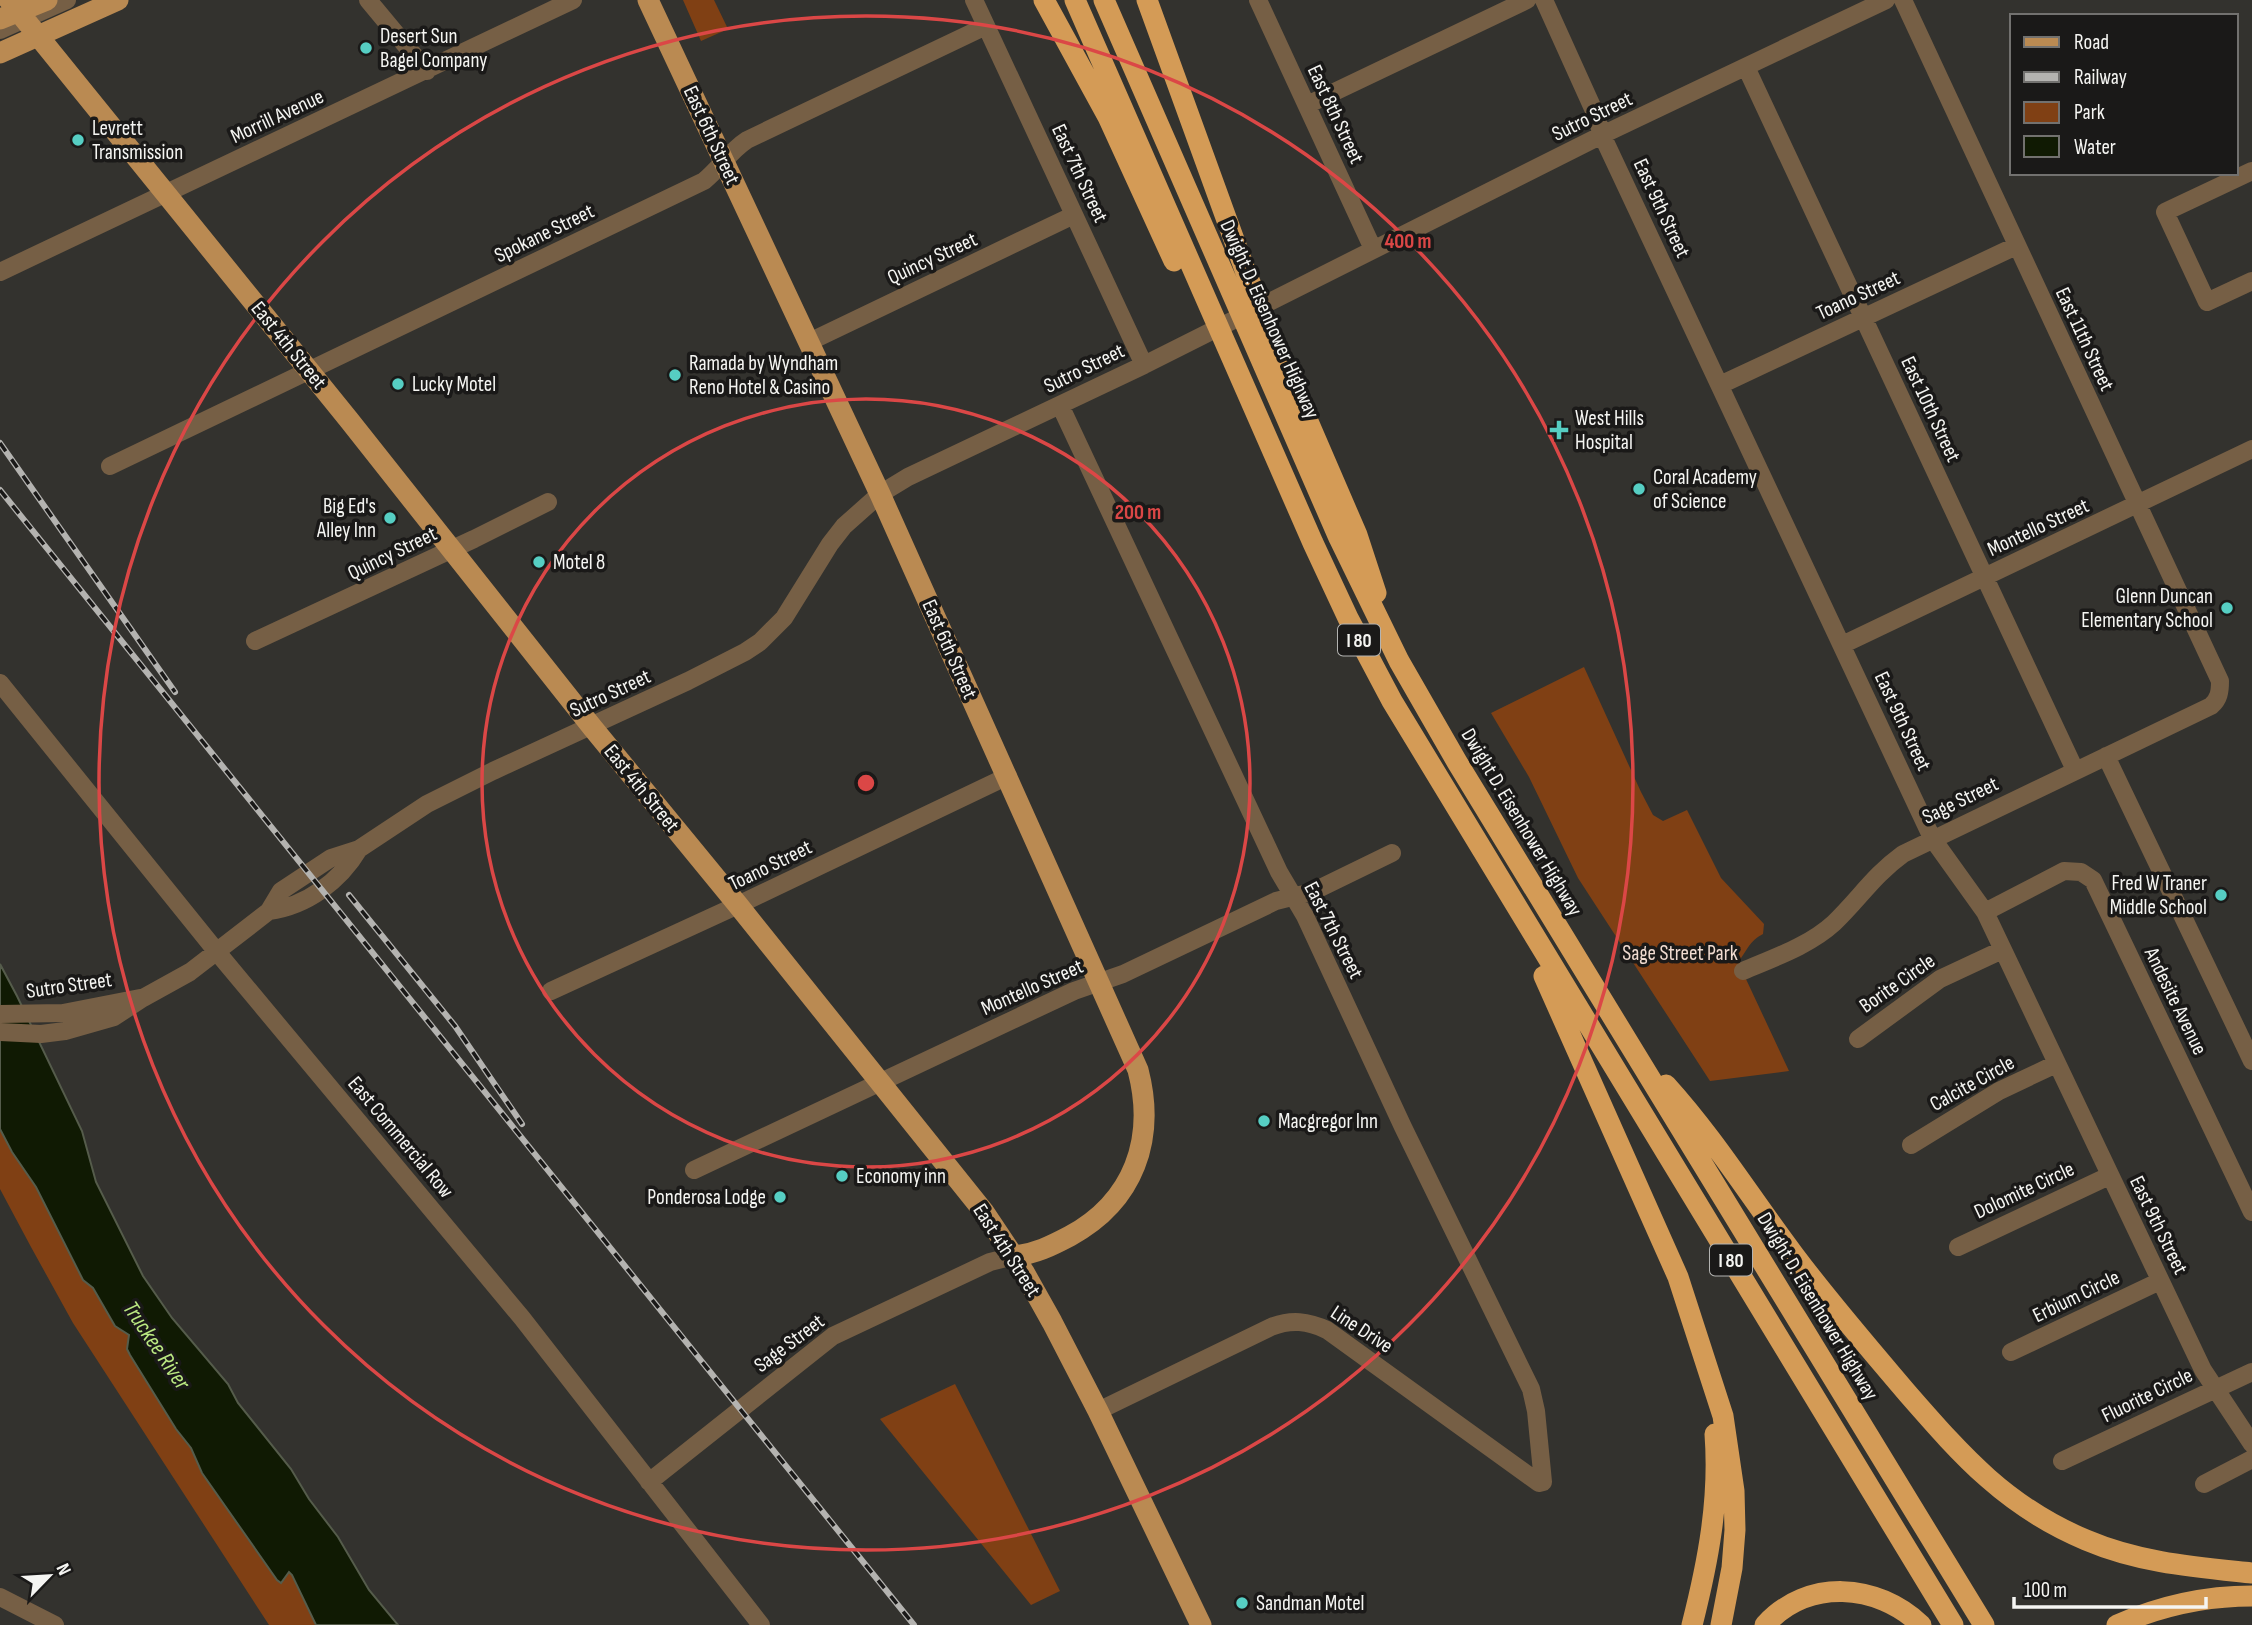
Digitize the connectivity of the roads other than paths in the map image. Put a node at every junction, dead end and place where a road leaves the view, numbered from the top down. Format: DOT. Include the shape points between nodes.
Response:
graph roads {
  1 [pos="9,0"];
  2 [pos="47,0"];
  3 [pos="67,0"];
  4 [pos="118,0"];
  5 [pos="368,0"];
  6 [pos="573,0"];
  7 [pos="648,0"];
  8 [pos="974,0"];
  9 [pos="1044,0"];
  10 [pos="1075,0"];
  11 [pos="1104,0"];
  12 [pos="1147,0"];
  13 [pos="1258,0"];
  14 [pos="1527,0"];
  15 [pos="1544,0"];
  16 [pos="1886,0"];
  17 [pos="1903,0"];
  18 [pos="24,18"];
  19 [pos="0,19"];
  20 [pos="986,26"];
  21 [pos="0,30"];
  22 [pos="0,53"];
  23 [pos="1746,67"];
  24 [pos="427,71"];
  25 [pos="1307,104"];
  26 [pos="1602,135"];
  27 [pos="724,162"];
  28 [pos="2252,172"];
  29 [pos="165,193"];
  30 [pos="1074,215"];
  31 [pos="2016,246"];
  32 [pos="1373,248"];
  33 [pos="0,272"];
  34 [pos="2252,281"];
  35 [pos="1193,283"];
  36 [pos="1863,318"];
  37 [pos="808,342"];
  38 [pos="1269,356"];
  39 [pos="1144,365"];
  40 [pos="309,371"];
  41 [pos="1720,385"];
  42 [pos="1060,405"];
  43 [pos="2252,449"];
  44 [pos="110,466"];
  45 [pos="880,494"];
  46 [pos="548,502"];
  47 [pos="2138,505"];
  48 [pos="453,549"];
  49 [pos="1985,577"];
  50 [pos="255,641"];
  51 [pos="1842,645"];
  52 [pos="0,683"];
  53 [pos="2218,698"];
  54 [pos="592,727"];
  55 [pos="2106,756"];
  56 [pos="2075,770"];
  57 [pos="1008,776"];
  58 [pos="1932,838"];
  59 [pos="1392,853"];
  60 [pos="1508,895"];
  61 [pos="1293,897"];
  62 [pos="738,905"];
  63 [pos="1984,912"];
  64 [pos="2002,950"];
  65 [pos="217,952"];
  66 [pos="1743,971"];
  67 [pos="1099,982"];
  68 [pos="551,991"];
  69 [pos="143,998"];
  70 [pos="0,1014"];
  71 [pos="0,1032"];
  72 [pos="1858,1039"];
  73 [pos="1633,1051"];
  74 [pos="2252,1061"];
  75 [pos="2056,1064"];
  76 [pos="880,1083"];
  77 [pos="1911,1145"];
  78 [pos="694,1170"];
  79 [pos="2109,1175"];
  80 [pos="2252,1212"];
  81 [pos="1958,1247"];
  82 [pos="1014,1256"];
  83 [pos="2160,1281"];
  84 [pos="2011,1352"];
  85 [pos="2252,1371"];
  86 [pos="1708,1373"];
  87 [pos="2214,1388"];
  88 [pos="1098,1411"];
  89 [pos="2252,1444"];
  90 [pos="2252,1459"];
  91 [pos="2062,1461"];
  92 [pos="649,1482"];
  93 [pos="1543,1482"];
  94 [pos="2204,1484"];
  95 [pos="2252,1573"];
  96 [pos="2252,1596"];
  97 [pos="0,1597"];
  98 [pos="55,1625"];
  99 [pos="761,1625"];
  100 [pos="1201,1625"];
  101 [pos="1692,1625"];
  102 [pos="1721,1625"];
  103 [pos="1765,1625"];
  104 [pos="1921,1625"];
  105 [pos="1954,1625"];
  106 [pos="1984,1625"];
  107 [pos="2117,1625"];
  1 -- 18 [label="main road, East 4th Street"];
  2 -- 19 [label="main road"];
  3 -- 18 [label="street"];
  4 -- 22 [label="main road"];
  5 -- 24 [label="street"];
  6 -- 24 [label="street, Morrill Avenue"];
  7 -- 27 [label="main road, East 6th Street"];
  8 -- 20 [label="street, East 7th Street"];
  9 -- 35 [label="highway"];
  10 -- 35 [label="highway, I 80"];
  11 -- 38 [label="highway, Dwight D. Eisenhower Highway / I 80" via="1222,271"];
  12 -- 38 [label="highway" via="1245,270"];
  13 -- 25 [label="street, East 8th Street"];
  14 -- 25 [label="street"];
  15 -- 26 [label="street, East 9th Street"];
  16 -- 23 [label="street, Sutro Street"];
  17 -- 31 [label="street, East 11th Street"];
  18 -- 21 [label="street"];
  18 -- 29 [label="main road, East 4th Street"];
  20 -- 27 [label="street, Spokane Street" via="747,139"];
  20 -- 30 [label="street, East 7th Street"];
  23 -- 26 [label="street, Sutro Street"];
  23 -- 36 [label="street, East 10th Street"];
  24 -- 29 [label="street, Morrill Avenue"];
  25 -- 32 [label="street, East 8th Street"];
  26 -- 32 [label="street, Sutro Street"];
  26 -- 41 [label="street, East 9th Street"];
  27 -- 37 [label="main road, East 6th Street"];
  27 -- 40 [label="street, Spokane Street" via="704,181"];
  28 -- 34 [label="street" via="2165,212 2207,302"];
  29 -- 33 [label="street, Morrill Avenue"];
  29 -- 40 [label="main road, East 4th Street"];
  30 -- 37 [label="street, Quincy Street"];
  30 -- 39 [label="street, East 7th Street"];
  31 -- 36 [label="street, Toano Street"];
  31 -- 47 [label="street, East 11th Street"];
  32 -- 39 [label="street, Sutro Street"];
  35 -- 60 [label="highway, I 80" via="1224,339 1369,660"];
  36 -- 41 [label="street, Toano Street"];
  36 -- 49 [label="street, East 10th Street"];
  37 -- 45 [label="main road, East 6th Street"];
  38 -- 73 [label="highway, Dwight D. Eisenhower Highway / I 80" via="1339,538 1386,636 1445,742"];
  39 -- 42 [label="street, Sutro Street"];
  40 -- 44 [label="street, Spokane Street"];
  40 -- 48 [label="main road, East 4th Street"];
  41 -- 51 [label="street, East 9th Street"];
  42 -- 45 [label="street, Sutro Street"];
  42 -- 61 [label="street, East 7th Street"];
  43 -- 47 [label="street, Montello Street"];
  45 -- 54 [label="street, Sutro Street" via="830,544 795,602 760,642 726,664"];
  45 -- 57 [label="main road, East 6th Street"];
  46 -- 48 [label="street, Quincy Street"];
  47 -- 49 [label="street, Montello Street"];
  47 -- 53 [label="street, East 11th Street" via="2220,681"];
  48 -- 50 [label="street, Quincy Street"];
  48 -- 54 [label="main road, East 4th Street"];
  49 -- 51 [label="street, Montello Street"];
  49 -- 56 [label="street, East 10th Street"];
  51 -- 58 [label="street, East 9th Street"];
  52 -- 65 [label="street, East Commercial Row"];
  53 -- 55 [label="street, Sage Street" via="2211,706"];
  54 -- 62 [label="main road, East 4th Street"];
  54 -- 65 [label="street, Sutro Street" via="427,804 359,849 344,872 303,902 269,911"];
  55 -- 56 [label="street, Sage Street"];
  55 -- 74 [label="street"];
  56 -- 58 [label="street, Sage Street"];
  57 -- 62 [label="street, Toano Street"];
  57 -- 67 [label="main road, East 6th Street"];
  58 -- 63 [label="street, East 9th Street"];
  58 -- 66 [label="street, Sage Street" via="1883,869 1834,923 1810,941"];
  59 -- 61 [label="street, Montello Street"];
  60 -- 86 [label="highway" via="1678,1277"];
  60 -- 105 [label="highway, I 80"];
  61 -- 67 [label="street, Montello Street"];
  61 -- 93 [label="street, East 7th Street" via="1531,1389"];
  62 -- 68 [label="street, Toano Street"];
  62 -- 76 [label="main road, East 4th Street"];
  63 -- 64 [label="street, East 9th Street"];
  63 -- 80 [label="street, Andesite Avenue" via="2064,871 2081,872 2093,880"];
  64 -- 72 [label="street, Borite Circle" via="1940,979"];
  64 -- 75 [label="street, East 9th Street"];
  65 -- 69 [label="street, Sutro Street"];
  65 -- 92 [label="street, East Commercial Row" via="514,1308"];
  67 -- 76 [label="street, Montello Street"];
  67 -- 82 [label="main road, East 6th Street" via="1138,1070 1144,1127 1141,1148 1124,1188 1098,1217 1039,1252"];
  69 -- 70 [label="street, Sutro Street" via="63,1013"];
  69 -- 71 [label="street, Sutro Street" via="91,1025 40,1034"];
  73 -- 95 [label="highway" via="1711,1140 1839,1315 1960,1454 1992,1484 2046,1521 2109,1549 2156,1563"];
  73 -- 106 [label="highway, Dwight D. Eisenhower Highway / I 80"];
  75 -- 77 [label="street, Calcite Circle" via="1999,1091"];
  75 -- 79 [label="street, East 9th Street"];
  76 -- 78 [label="street, Montello Street"];
  76 -- 82 [label="main road, East 4th Street" via="948,1165"];
  79 -- 81 [label="street, Dolomite Circle"];
  79 -- 83 [label="street, East 9th Street"];
  82 -- 88 [label="main road, East 4th Street"];
  82 -- 92 [label="street, Sage Street" via="990,1262 833,1336"];
  83 -- 84 [label="street, Erbium Circle"];
  83 -- 87 [label="street, East 9th Street"];
  85 -- 87 [label="street, Fluorite Circle"];
  86 -- 101 [label="highway" via="1716,1441 1715,1511"];
  86 -- 102 [label="highway" via="1723,1416 1734,1491 1732,1568"];
  87 -- 89 [label="street, East 9th Street"];
  87 -- 91 [label="street, Fluorite Circle"];
  88 -- 93 [label="street, Line Drive" via="1270,1326 1313,1323"];
  88 -- 100 [label="main road, East 4th Street"];
  90 -- 94 [label="street"];
  92 -- 99 [label="street, East Commercial Row"];
  96 -- 107 [label="highway" via="2181,1604"];
  97 -- 98 [label="street"];
  103 -- 104 [label="highway" via="1802,1600 1838,1591 1890,1602"];
}
